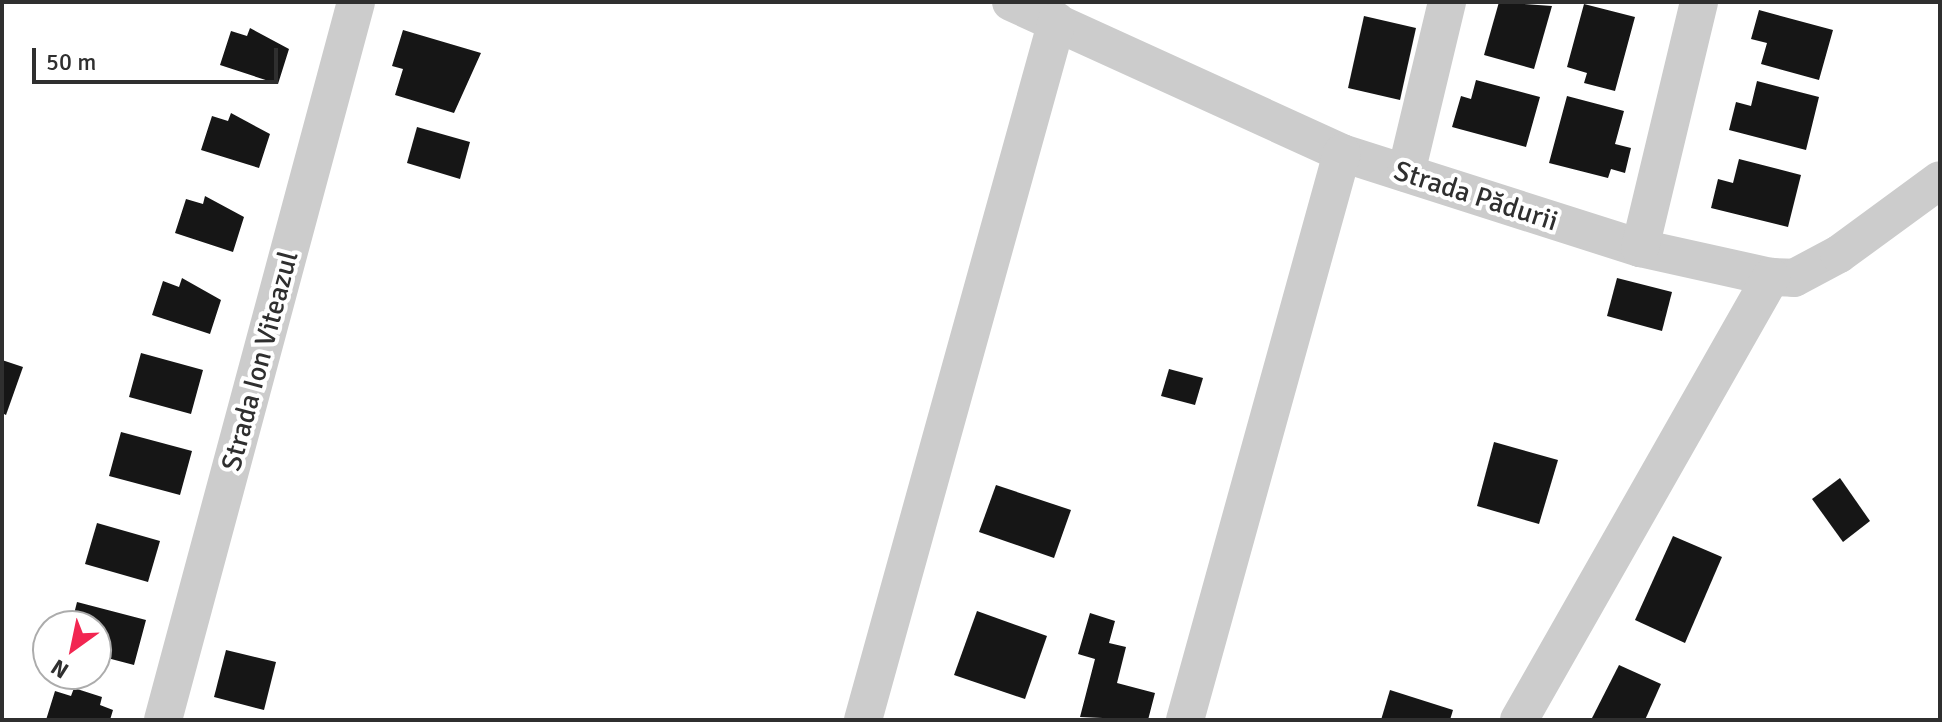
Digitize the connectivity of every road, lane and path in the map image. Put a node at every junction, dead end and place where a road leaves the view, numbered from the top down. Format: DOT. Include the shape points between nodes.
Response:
graph roads {
  1 [pos="356,2"];
  2 [pos="1011,2"];
  3 [pos="1447,2"];
  4 [pos="1699,2"];
  5 [pos="1057,21"];
  6 [pos="1342,153"];
  7 [pos="1406,173"];
  8 [pos="1940,180"];
  9 [pos="1640,248"];
  10 [pos="1771,277"];
  11 [pos="163,720"];
  12 [pos="863,720"];
  13 [pos="1185,720"];
  14 [pos="1519,720"];
  1 -- 11 [label="street, Strada Ion Viteazul"];
  2 -- 5 [label="street, Strada Pădurii"];
  3 -- 7 [label="street"];
  4 -- 9 [label="street"];
  5 -- 6 [label="street, Strada Pădurii"];
  5 -- 12 [label="street"];
  6 -- 7 [label="street, Strada Pădurii"];
  6 -- 13 [label="street"];
  7 -- 9 [label="street, Strada Pădurii"];
  8 -- 10 [label="street, Strada Pădurii" via="1839,254 1794,278"];
  9 -- 10 [label="street, Strada Pădurii"];
  10 -- 14 [label="street"];
}
